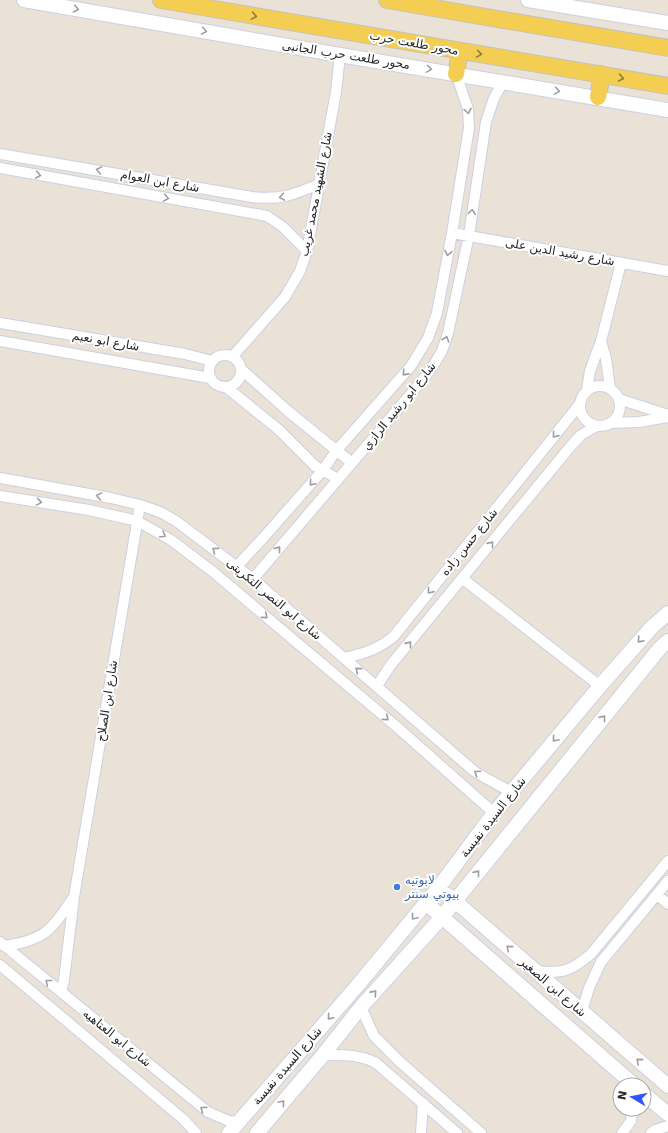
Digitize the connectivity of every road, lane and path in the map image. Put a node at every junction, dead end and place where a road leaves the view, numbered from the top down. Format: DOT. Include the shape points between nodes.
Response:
graph roads {
  1 [pos="24,0"];
  2 [pos="161,0"];
  3 [pos="388,0"];
  4 [pos="528,0"];
  5 [pos="668,23"];
  6 [pos="668,48"];
  7 [pos="460,51"];
  8 [pos="340,55"];
  9 [pos="456,74"];
  10 [pos="602,74"];
  11 [pos="503,82"];
  12 [pos="668,86"];
  13 [pos="598,97"];
  14 [pos="668,110"];
  15 [pos="0,154"];
  16 [pos="62,165"];
  17 [pos="0,168"];
  18 [pos="59,179"];
  19 [pos="319,184"];
  20 [pos="452,233"];
  21 [pos="469,236"];
  22 [pos="307,251"];
  23 [pos="621,263"];
  24 [pos="668,271"];
  25 [pos="0,323"];
  26 [pos="0,341"];
  27 [pos="601,341"];
  28 [pos="232,357"];
  29 [pos="212,361"];
  30 [pos="241,369"];
  31 [pos="210,378"];
  32 [pos="226,387"];
  33 [pos="587,390"];
  34 [pos="612,390"];
  35 [pos="619,399"];
  36 [pos="580,405"];
  37 [pos="668,416"];
  38 [pos="611,422"];
  39 [pos="598,426"];
  40 [pos="336,451"];
  41 [pos="352,463"];
  42 [pos="323,470"];
  43 [pos="0,478"];
  44 [pos="338,478"];
  45 [pos="0,496"];
  46 [pos="140,505"];
  47 [pos="137,521"];
  48 [pos="237,566"];
  49 [pos="463,578"];
  50 [pos="253,579"];
  51 [pos="668,614"];
  52 [pos="668,642"];
  53 [pos="344,658"];
  54 [pos="377,686"];
  55 [pos="600,686"];
  56 [pos="511,792"];
  57 [pos="494,813"];
  58 [pos="668,861"];
  59 [pos="668,881"];
  60 [pos="439,887"];
  61 [pos="657,895"];
  62 [pos="74,897"];
  63 [pos="454,900"];
  64 [pos="426,903"];
  65 [pos="668,904"];
  66 [pos="442,916"];
  67 [pos="2,944"];
  68 [pos="591,954"];
  69 [pos="601,962"];
  70 [pos="0,965"];
  71 [pos="535,971"];
  72 [pos="61,992"];
  73 [pos="361,1007"];
  74 [pos="582,1012"];
  75 [pos="323,1055"];
  76 [pos="399,1061"];
  77 [pos="388,1073"];
  78 [pos="624,1077"];
  79 [pos="668,1086"];
  80 [pos="652,1101"];
  81 [pos="423,1103"];
  82 [pos="668,1114"];
  83 [pos="631,1117"];
  84 [pos="239,1122"];
  85 [pos="668,1126"];
  86 [pos="196,1133"];
  87 [pos="229,1133"];
  88 [pos="257,1133"];
  89 [pos="421,1133"];
  90 [pos="457,1133"];
  91 [pos="481,1133"];
  92 [pos="622,1133"];
  93 [pos="651,1133"];
  1 -- 8 [label="street, محور طلعت حرب الجانبى, one-way"];
  2 -- 7 [label="main road, محور طلعت حرب, one-way"];
  3 -- 6 [label="main road"];
  4 -- 5 [label="street"];
  7 -- 9 [label="main road"];
  7 -- 10 [label="main road, محور طلعت حرب, one-way"];
  8 -- 9 [label="street, محور طلعت حرب الجانبى, one-way"];
  8 -- 19 [label="street, شارع الشهيد محمد غريب"];
  9 -- 11 [label="street, محور طلعت حرب الجانبى"];
  9 -- 20 [label="street, شارع ابو رشيد الرازي, one-way" via="468,109 469,128"];
  10 -- 12 [label="main road, محور طلعت حرب, one-way"];
  10 -- 13 [label="main road"];
  11 -- 13 [label="street, محور طلعت حرب الجانبى, one-way"];
  21 -- 11 [label="street, شارع ابو رشيد الرازي, one-way" via="486,122 494,98"];
  13 -- 14 [label="street, محور طلعت حرب الجانبى"];
  15 -- 16 [label="street, شارع ابن العوام"];
  16 -- 18 [label="street"];
  19 -- 16 [label="street, شارع ابن العوام, one-way" via="282,198 252,197"];
  17 -- 18 [label="street, شارع ابن العوام, one-way"];
  18 -- 22 [label="street, شارع ابن العوام, one-way" via="267,216 283,227"];
  19 -- 22 [label="street, شارع الشهيد محمد غريب"];
  20 -- 21 [label="street, شارع رشيد الدين على"];
  20 -- 40 [label="street, شارع ابو رشيد الرازي, one-way" via="436,313 428,338 411,366"];
  21 -- 23 [label="street, شارع رشيد الدين على"];
  41 -- 21 [label="street, شارع ابو رشيد الرازي, one-way" via="421,382 442,351"];
  22 -- 28 [label="street, شارع الشهيد محمد غريب" via="300,271 285,297"];
  23 -- 24 [label="street, شارع رشيد الدين على"];
  23 -- 27 [label="street"];
  25 -- 29 [label="street, شارع ابو نعيم" via="185,354"];
  26 -- 31 [label="street, شارع ابو نعيم"];
  27 -- 33 [label="street" via="590,371"];
  27 -- 34 [label="street"];
  28 -- 29 [label="street" via="222,355"];
  28 -- 30 [label="street"];
  29 -- 31 [label="street"];
  30 -- 32 [label="street" via="237,381"];
  30 -- 40 [label="street"];
  31 -- 32 [label="street" via="216,385"];
  32 -- 42 [label="street" via="278,429 315,466"];
  33 -- 34 [label="street" via="597,386"];
  33 -- 36 [label="street"];
  34 -- 35 [label="street"];
  35 -- 37 [label="street"];
  35 -- 38 [label="street" via="619,412"];
  36 -- 39 [label="street" via="584,419"];
  36 -- 53 [label="street, شارع حسن زاده, one-way" via="394,636 372,650"];
  37 -- 38 [label="street" via="639,422"];
  38 -- 39 [label="street"];
  49 -- 39 [label="street, شارع حسن زاده, one-way" via="570,447 581,435"];
  40 -- 41 [label="street"];
  40 -- 42 [label="street, شارع ابو رشيد الرازي"];
  41 -- 44 [label="street, شارع ابو رشيد الرازي"];
  42 -- 44 [label="street"];
  42 -- 48 [label="street, شارع ابو رشيد الرازي, one-way"];
  46 -- 43 [label="street, شارع ابو النصر التكريتى, one-way"];
  50 -- 44 [label="street, شارع ابو رشيد الرازي, one-way"];
  45 -- 47 [label="street, شارع ابو النصر التكريتى, one-way" via="88,510"];
  46 -- 47 [label="street, شارع ابن الصلاح"];
  48 -- 46 [label="street, شارع ابو النصر التكريتى, one-way" via="176,521"];
  47 -- 57 [label="street, شارع ابو النصر التكريتى, one-way" via="171,540 212,571 397,727"];
  47 -- 62 [label="street, شارع ابن الصلاح"];
  48 -- 50 [label="street, شارع ابو النصر التكريتى"];
  54 -- 49 [label="street, شارع حسن زاده, one-way" via="390,666"];
  49 -- 55 [label="street"];
  50 -- 53 [label="street, شارع ابو النصر التكريتى"];
  51 -- 55 [label="street, شارع السيدة نفيسة, one-way" via="652,627"];
  63 -- 52 [label="street, شارع السيدة نفيسة, one-way"];
  54 -- 53 [label="street, شارع ابو النصر التكريتى, one-way"];
  56 -- 54 [label="street, شارع ابو النصر التكريتى, one-way" via="475,772"];
  55 -- 56 [label="street, شارع السيدة نفيسة, one-way"];
  56 -- 57 [label="street, شارع السيدة نفيسة"];
  57 -- 60 [label="street, شارع السيدة نفيسة"];
  58 -- 68 [label="street"];
  59 -- 61 [label="street"];
  60 -- 63 [label="street, شارع ابن الصغير"];
  60 -- 64 [label="street, شارع السيدة نفيسة"];
  61 -- 65 [label="street"];
  61 -- 69 [label="street"];
  62 -- 67 [label="street, شارع ابن الصلاح" via="45,934 22,943"];
  62 -- 72 [label="street, شارع ابن الصلاح"];
  63 -- 66 [label="street, شارع السيدة نفيسة"];
  71 -- 63 [label="street, شارع ابن الصغير, one-way"];
  64 -- 66 [label="street, شارع ابن الصغير"];
  64 -- 84 [label="street, شارع السيدة نفيسة, one-way"];
  73 -- 66 [label="street, شارع السيدة نفيسة, one-way"];
  66 -- 78 [label="street, شارع ابن الصغير"];
  72 -- 67 [label="street, شارع ابو العتاهيه, one-way"];
  68 -- 69 [label="street"];
  68 -- 71 [label="street" via="563,972"];
  69 -- 74 [label="street"];
  70 -- 86 [label="street, شارع ابو العتاهيه" via="183,1119"];
  71 -- 74 [label="street, شارع ابن الصغير"];
  84 -- 72 [label="street, شارع ابو العتاهيه, one-way" via="229,1121 208,1112"];
  73 -- 75 [label="street, شارع السيدة نفيسة"];
  73 -- 76 [label="street" via="374,1036"];
  79 -- 74 [label="street, شارع ابن الصغير, one-way"];
  75 -- 77 [label="street" via="352,1055 368,1059"];
  88 -- 75 [label="street, شارع السيدة نفيسة, one-way"];
  76 -- 77 [label="street"];
  76 -- 91 [label="street"];
  77 -- 81 [label="street"];
  80 -- 82 [label="street"];
  81 -- 89 [label="street"];
  81 -- 90 [label="street"];
  83 -- 92 [label="street"];
  84 -- 87 [label="street, شارع السيدة نفيسة"];
  85 -- 93 [label="street"];
}
